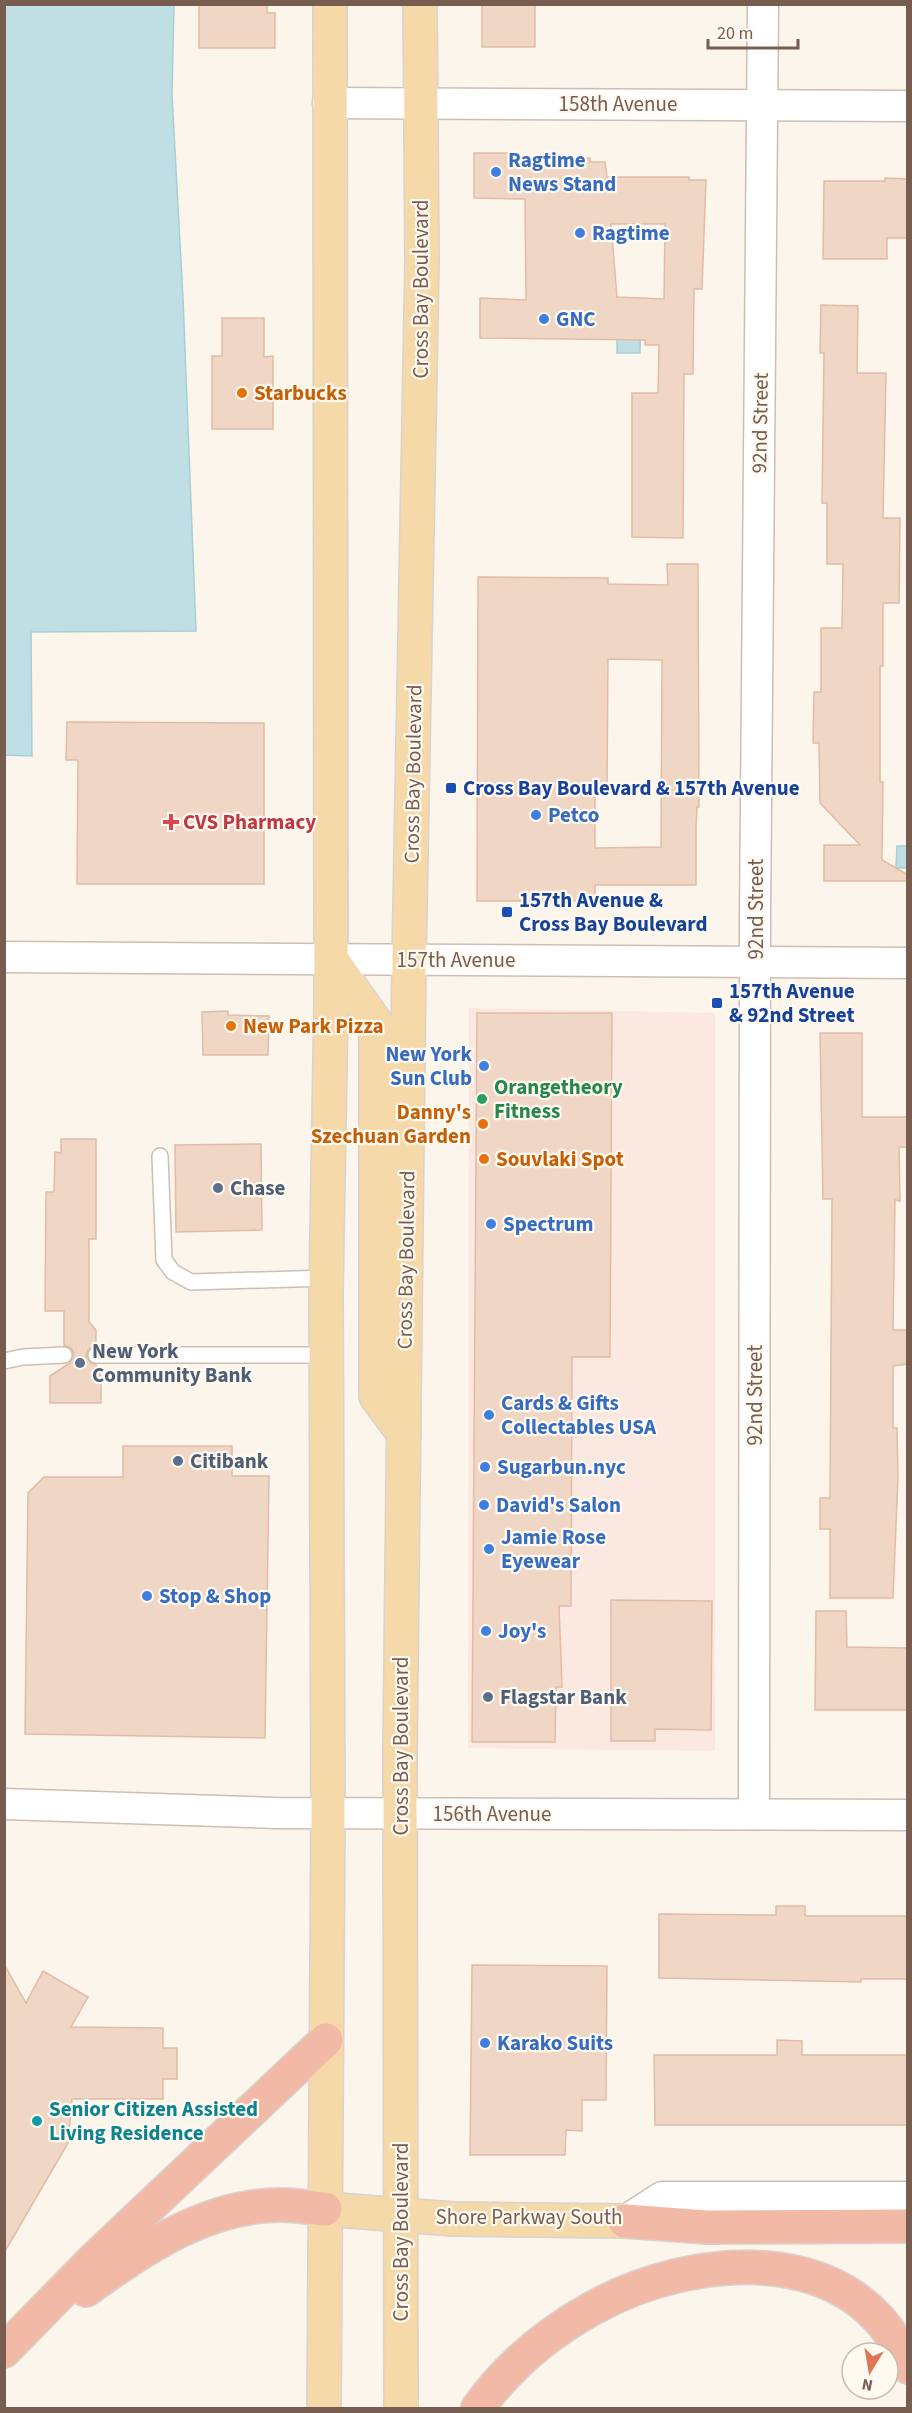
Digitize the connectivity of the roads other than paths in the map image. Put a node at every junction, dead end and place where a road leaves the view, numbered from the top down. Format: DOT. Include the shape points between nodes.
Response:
graph roads {
  1 [pos="330,4"];
  2 [pos="420,4"];
  3 [pos="763,4"];
  4 [pos="328,103"];
  5 [pos="763,104"];
  6 [pos="421,105"];
  7 [pos="908,106"];
  8 [pos="4,957"];
  9 [pos="331,959"];
  10 [pos="409,960"];
  11 [pos="756,963"];
  12 [pos="908,963"];
  13 [pos="160,1156"];
  14 [pos="327,1278"];
  15 [pos="64,1355"];
  16 [pos="326,1355"];
  17 [pos="96,1356"];
  18 [pos="4,1361"];
  19 [pos="404,1434"];
  20 [pos="4,1804"];
  21 [pos="328,1813"];
  22 [pos="401,1813"];
  23 [pos="754,1814"];
  24 [pos="908,1815"];
  25 [pos="326,2040"];
  26 [pos="908,2197"];
  27 [pos="325,2209"];
  28 [pos="400,2215"];
  29 [pos="626,2221"];
  30 [pos="908,2226"];
  31 [pos="8,2347"];
  32 [pos="908,2367"];
  33 [pos="324,2409"];
  34 [pos="401,2409"];
  35 [pos="478,2409"];
  1 -- 4 [label="main road"];
  2 -- 6 [label="main road, Cross Bay Boulevard"];
  3 -- 5 [label="street, 92nd Street"];
  4 -- 6 [label="street, 158th Avenue"];
  4 -- 9 [label="main road"];
  5 -- 6 [label="street, 158th Avenue"];
  5 -- 7 [label="street, 158th Avenue"];
  5 -- 11 [label="street, 92nd Street"];
  6 -- 10 [label="main road, Cross Bay Boulevard" via="422,295"];
  8 -- 9 [label="street, 157th Avenue"];
  9 -- 10 [label="street, 157th Avenue"];
  9 -- 14 [label="main road"];
  9 -- 19 [label="main road" via="376,1023 376,1396"];
  10 -- 11 [label="street, 157th Avenue"];
  10 -- 19 [label="main road, Cross Bay Boulevard"];
  11 -- 12 [label="street, 157th Avenue"];
  11 -- 23 [label="street, 92nd Street"];
  13 -- 14 [label="lane" via="164,1260 173,1272 191,1282"];
  14 -- 16 [label="main road"];
  15 -- 18 [label="lane"];
  16 -- 17 [label="lane"];
  16 -- 21 [label="main road"];
  19 -- 22 [label="main road, Cross Bay Boulevard"];
  20 -- 21 [label="street, 156th Avenue"];
  21 -- 22 [label="street, 156th Avenue"];
  21 -- 25 [label="main road"];
  22 -- 23 [label="street, 156th Avenue"];
  22 -- 28 [label="main road, Cross Bay Boulevard"];
  23 -- 24 [label="street, 156th Avenue"];
  25 -- 27 [label="main road"];
  25 -- 31 [label="highway" via="93,2260"];
  26 -- 29 [label="street, Shore Parkway South" via="662,2197"];
  27 -- 28 [label="main road, Shore Parkway South"];
  27 -- 31 [label="highway" via="282,2205 256,2208 180,2230 130,2258"];
  27 -- 33 [label="main road"];
  28 -- 29 [label="main road, Shore Parkway South"];
  28 -- 34 [label="main road, Cross Bay Boulevard"];
  29 -- 30 [label="highway" via="714,2228"];
  32 -- 35 [label="highway" via="891,2332 846,2291 827,2281 787,2270 733,2269 654,2283 595,2307 540,2342 497,2384"];
}
